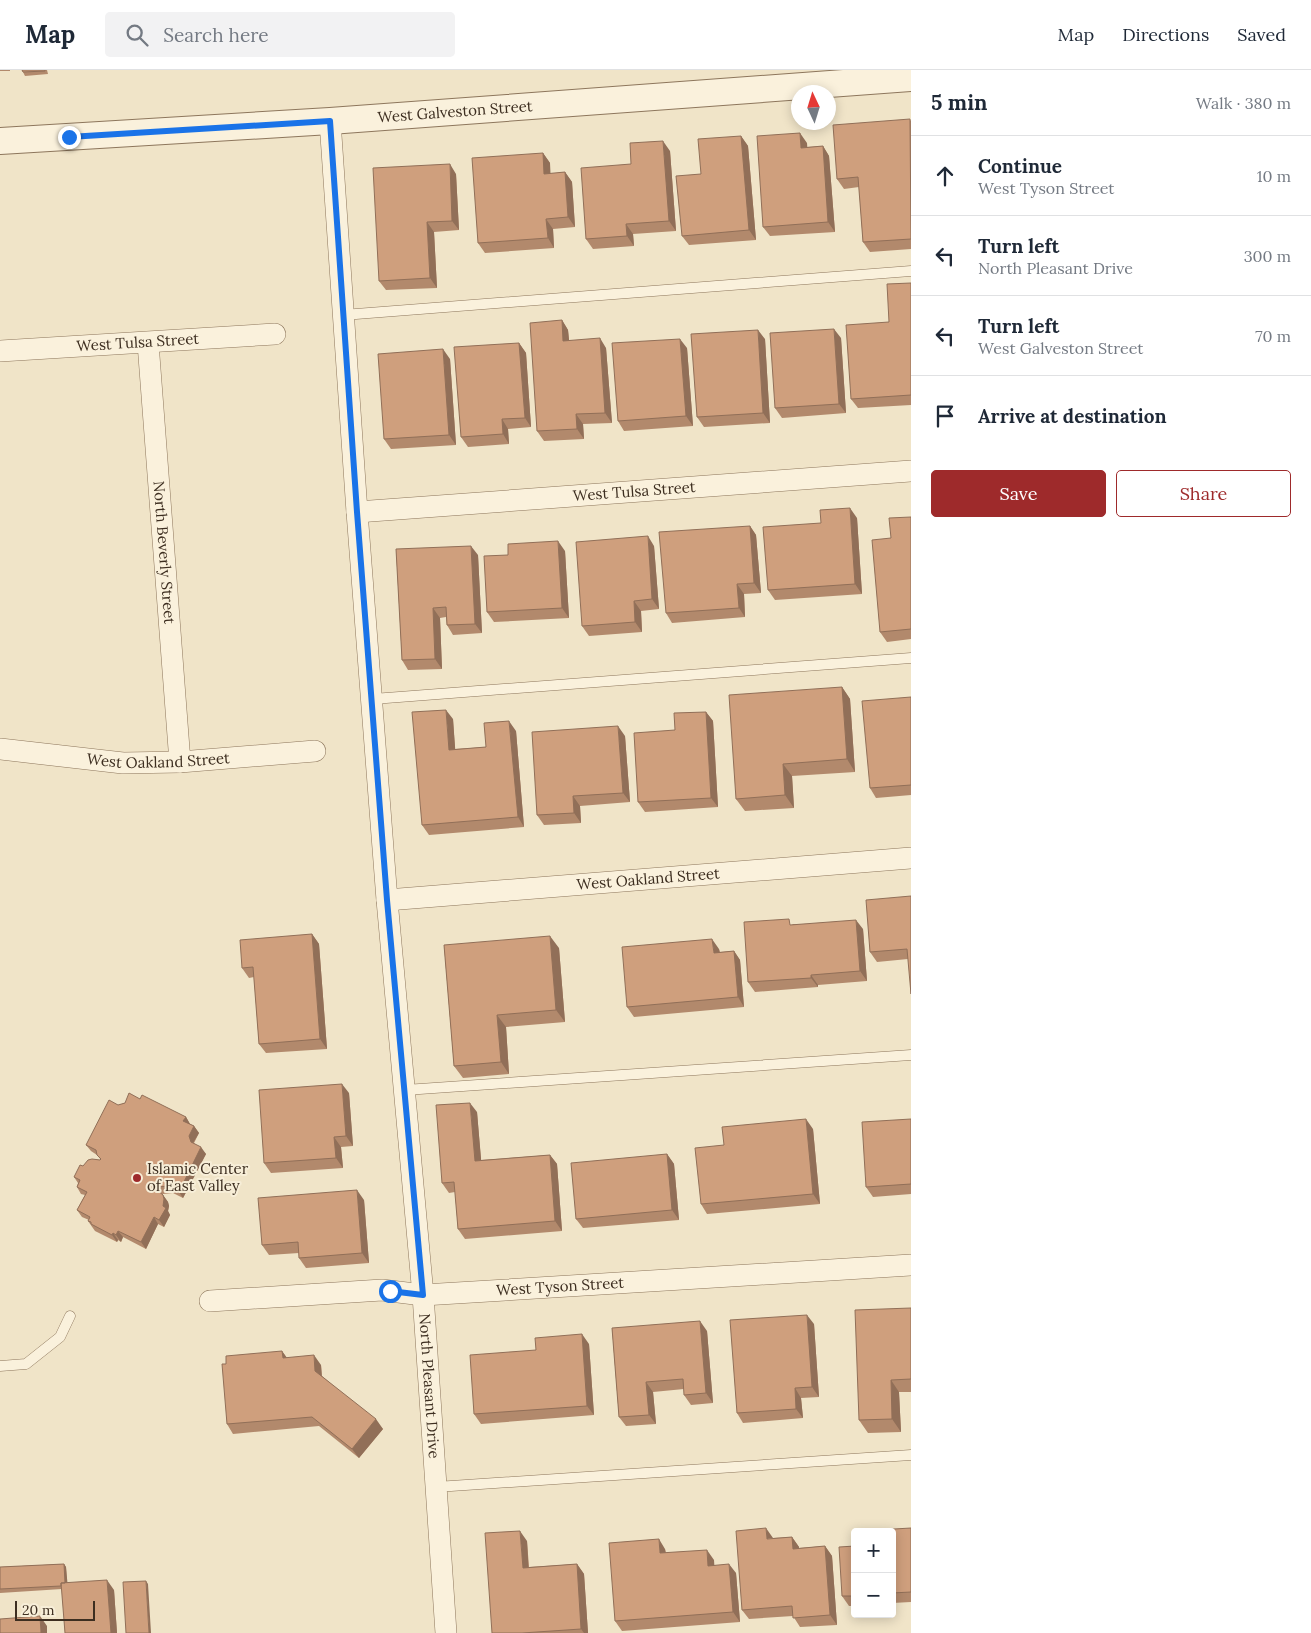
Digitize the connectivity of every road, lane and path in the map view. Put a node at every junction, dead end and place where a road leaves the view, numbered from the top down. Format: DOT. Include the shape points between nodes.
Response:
graph roads {
  1 [pos="911,78"];
  2 [pos="330,121"];
  3 [pos="0,141"];
  4 [pos="911,271"];
  5 [pos="344,315"];
  6 [pos="275,334"];
  7 [pos="148,343"];
  8 [pos="0,351"];
  9 [pos="911,470"];
  10 [pos="357,512"];
  11 [pos="911,658"];
  12 [pos="373,699"];
  13 [pos="0,749"];
  14 [pos="315,751"];
  15 [pos="180,762"];
  16 [pos="911,858"];
  17 [pos="387,900"];
  18 [pos="911,1055"];
  19 [pos="405,1090"];
  20 [pos="911,1265"];
  21 [pos="423,1295"];
  22 [pos="210,1301"];
  23 [pos="70,1316"];
  24 [pos="0,1366"];
  25 [pos="911,1455"];
  26 [pos="436,1488"];
  27 [pos="446,1633"];
  1 -- 2 [label="street, West Galveston Street"];
  2 -- 3 [label="street, West Galveston Street"];
  2 -- 5 [label="street, North Pleasant Drive"];
  4 -- 5 [label="lane"];
  5 -- 10 [label="street, North Pleasant Drive"];
  6 -- 7 [label="street, West Tulsa Street"];
  7 -- 8 [label="street, West Tulsa Street"];
  7 -- 15 [label="street, North Beverly Street"];
  9 -- 10 [label="street, West Tulsa Street"];
  10 -- 12 [label="street, North Pleasant Drive"];
  11 -- 12 [label="lane"];
  12 -- 17 [label="street, North Pleasant Drive"];
  13 -- 15 [label="street, West Oakland Street" via="123,763"];
  14 -- 15 [label="street, West Oakland Street"];
  16 -- 17 [label="street, West Oakland Street"];
  17 -- 19 [label="street, North Pleasant Drive"];
  18 -- 19 [label="lane"];
  19 -- 21 [label="street, North Pleasant Drive"];
  20 -- 21 [label="street, West Tyson Street"];
  21 -- 22 [label="street, West Tyson Street" via="382,1290"];
  21 -- 26 [label="street, North Pleasant Drive"];
  23 -- 24 [label="lane" via="60,1337 26,1364"];
  25 -- 26 [label="lane"];
  26 -- 27 [label="street, North Pleasant Drive"];
}
